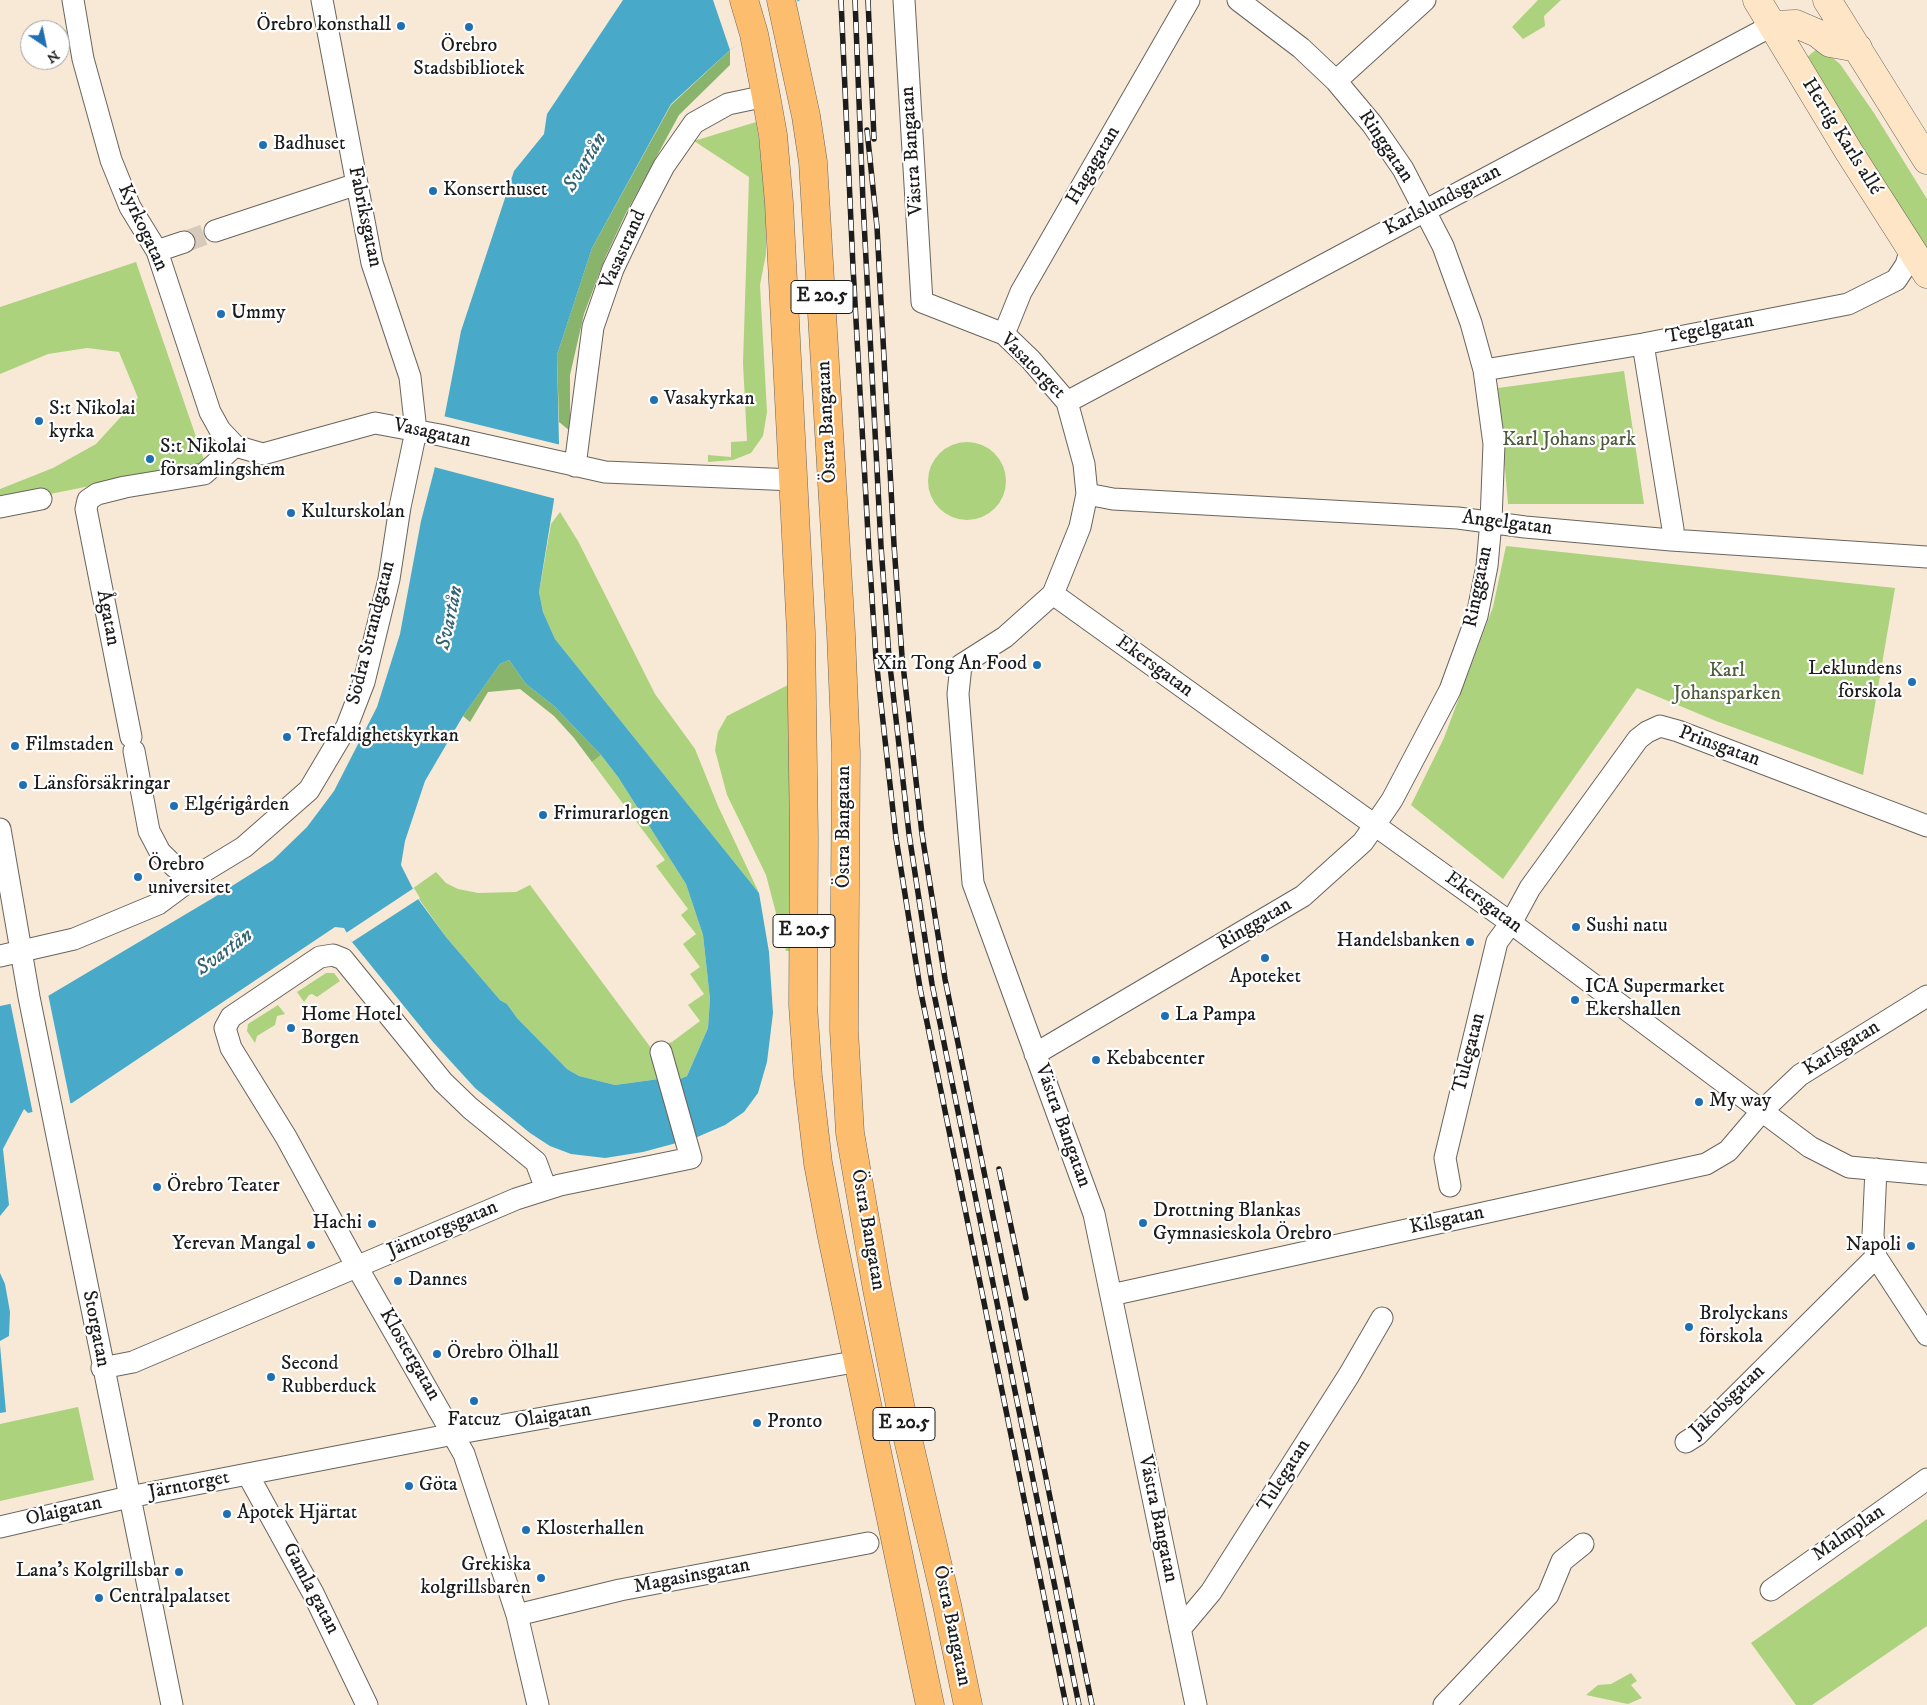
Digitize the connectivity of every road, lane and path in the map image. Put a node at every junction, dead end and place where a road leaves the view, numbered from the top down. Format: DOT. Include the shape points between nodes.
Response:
graph roads {
  1 [pos="73,0"];
  2 [pos="322,0"];
  3 [pos="744,0"];
  4 [pos="904,0"];
  5 [pos="1189,0"];
  6 [pos="1238,0"];
  7 [pos="1424,0"];
  8 [pos="1757,0"];
  9 [pos="1819,0"];
  10 [pos="1827,0"];
  11 [pos="783,6"];
  12 [pos="1772,25"];
  13 [pos="1858,48"];
  14 [pos="1336,81"];
  15 [pos="766,96"];
  16 [pos="1927,160"];
  17 [pos="357,184"];
  18 [pos="1425,212"];
  19 [pos="215,231"];
  20 [pos="184,242"];
  21 [pos="1911,248"];
  22 [pos="157,251"];
  23 [pos="1927,274"];
  24 [pos="922,302"];
  25 [pos="1004,334"];
  26 [pos="1643,344"];
  27 [pos="1484,370"];
  28 [pos="1067,402"];
  29 [pos="416,432"];
  30 [pos="235,446"];
  31 [pos="567,464"];
  32 [pos="831,479"];
  33 [pos="794,480"];
  34 [pos="1087,494"];
  35 [pos="41,499"];
  36 [pos="0,507"];
  37 [pos="1491,521"];
  38 [pos="1670,540"];
  39 [pos="1927,556"];
  40 [pos="1052,594"];
  41 [pos="1375,826"];
  42 [pos="1927,826"];
  43 [pos="0,829"];
  44 [pos="193,878"];
  45 [pos="1511,923"];
  46 [pos="22,951"];
  47 [pos="0,956"];
  48 [pos="1927,996"];
  49 [pos="661,1052"];
  50 [pos="1036,1054"];
  51 [pos="1762,1111"];
  52 [pos="1876,1169"];
  53 [pos="1927,1174"];
  54 [pos="1450,1186"];
  55 [pos="546,1189"];
  56 [pos="1876,1257"];
  57 [pos="357,1267"];
  58 [pos="1111,1295"];
  59 [pos="1382,1318"];
  60 [pos="1927,1335"];
  61 [pos="890,1355"];
  62 [pos="859,1362"];
  63 [pos="102,1368"];
  64 [pos="454,1434"];
  65 [pos="1686,1442"];
  66 [pos="248,1475"];
  67 [pos="1927,1479"];
  68 [pos="129,1497"];
  69 [pos="0,1527"];
  70 [pos="868,1543"];
  71 [pos="1583,1544"];
  72 [pos="1771,1590"];
  73 [pos="517,1615"];
  74 [pos="1180,1629"];
  75 [pos="172,1705"];
  76 [pos="367,1705"];
  77 [pos="538,1705"];
  78 [pos="930,1705"];
  79 [pos="968,1705"];
  80 [pos="1196,1705"];
  81 [pos="1444,1705"];
  1 -- 22 [label="street, Kyrkogatan" via="83,59 111,160 130,207"];
  2 -- 17 [label="street, Fabriksgatan"];
  3 -- 15 [label="main road, Östra Bangatan / E 20.5"];
  4 -- 24 [label="street, Västra Bangatan"];
  5 -- 25 [label="street, Hagagatan" via="1022,292"];
  6 -- 14 [label="street, Ringgatan" via="1301,48"];
  7 -- 14 [label="street"];
  8 -- 12 [label="main road, Hertig Karls allé"];
  9 -- 12 [label="main road, Karlslundsgatan"];
  10 -- 13 [label="main road"];
  11 -- 32 [label="main road, Östra Bangatan / E 20.5" via="814,162"];
  12 -- 13 [label="main road" via="1796,24 1830,43"];
  12 -- 18 [label="street, Karlslundsgatan"];
  12 -- 21 [label="main road, Hertig Karls allé"];
  13 -- 16 [label="main road"];
  14 -- 18 [label="street, Ringgatan" via="1386,142"];
  15 -- 31 [label="street, Vasastrand" via="728,104 694,123 664,166 613,269 593,327"];
  15 -- 33 [label="main road, Östra Bangatan / E 20.5" via="779,203"];
  17 -- 19 [label="street"];
  17 -- 29 [label="street, Fabriksgatan" via="372,263 410,377"];
  18 -- 27 [label="street, Ringgatan" via="1456,280"];
  18 -- 28 [label="street, Karlslundsgatan"];
  20 -- 22 [label="street"];
  21 -- 23 [label="main road, Hertig Karls allé"];
  21 -- 26 [label="street, Tegelgatan" via="1906,265 1896,280 1848,304"];
  22 -- 30 [label="street, Kyrkogatan" via="210,412 220,430"];
  24 -- 25 [label="street, Vasatorget"];
  25 -- 28 [label="street, Vasatorget"];
  26 -- 27 [label="street, Tegelgatan"];
  26 -- 38 [label="street" via="1672,529"];
  27 -- 37 [label="street, Ringgatan" via="1494,444"];
  28 -- 34 [label="street, Vasatorget" via="1078,433"];
  29 -- 30 [label="street, Vasagatan" via="374,423 263,454"];
  29 -- 31 [label="street, Vasagatan"];
  29 -- 44 [label="street, Södra Strandgatan" via="377,632 364,682 347,726 309,790 244,847"];
  30 -- 44 [label="street, Ågatan" via="204,474 97,494 88,500 86,510 149,831 160,852"];
  31 -- 33 [label="street, Vasagatan" via="606,472 662,476"];
  32 -- 33 [label="main road"];
  32 -- 61 [label="main road, Östra Bangatan / E 20.5" via="846,753 845,1075 850,1133"];
  33 -- 62 [label="main road, Östra Bangatan / E 20.5" via="801,633 803,1005 808,1077 818,1163"];
  34 -- 37 [label="street, Angelgatan" via="1113,499"];
  34 -- 40 [label="street, Vasatorget" via="1071,554"];
  35 -- 36 [label="street"];
  37 -- 38 [label="street, Angelgatan"];
  37 -- 41 [label="street, Ringgatan" via="1487,566 1477,616 1462,662 1392,800"];
  38 -- 39 [label="street, Angelgatan"];
  40 -- 41 [label="street, Ekersgatan"];
  40 -- 50 [label="street, Västra Bangatan" via="1005,637 961,665 958,676 973,883"];
  41 -- 45 [label="street, Ekersgatan"];
  41 -- 50 [label="street, Ringgatan" via="1357,848 1303,896"];
  42 -- 45 [label="street, Prinsgatan" via="1660,726 1638,739 1530,888"];
  43 -- 46 [label="street, Storgatan"];
  44 -- 46 [label="street, Södra Strandgatan" via="158,904 117,922 74,939"];
  45 -- 51 [label="street, Ekersgatan"];
  45 -- 54 [label="street, Tulegatan" via="1497,942 1445,1158"];
  46 -- 47 [label="street, Södra Strandgatan"];
  46 -- 63 [label="street, Storgatan"];
  48 -- 51 [label="street, Karlsgatan" via="1800,1075"];
  49 -- 55 [label="street, Järntorgsgatan" via="691,1158"];
  50 -- 58 [label="street, Västra Bangatan" via="1094,1214"];
  51 -- 52 [label="street, Ekersgatan" via="1810,1147 1849,1168"];
  51 -- 58 [label="street, Kilsgatan" via="1728,1151 1706,1164"];
  52 -- 53 [label="street, Ekersgatan"];
  52 -- 56 [label="street" via="1873,1235"];
  55 -- 57 [label="street, Järntorgsgatan"];
  55 -- 57 [label="street, Klostergatan" via="536,1162 443,1082 343,959 333,955 320,957 231,1017 225,1028 231,1048 286,1137"];
  56 -- 60 [label="street"];
  56 -- 65 [label="street, Jakobsgatan"];
  57 -- 63 [label="street, Järntorgsgatan" via="133,1362"];
  57 -- 64 [label="street, Klostergatan"];
  58 -- 74 [label="street, Västra Bangatan"];
  59 -- 74 [label="street, Tulegatan" via="1211,1592"];
  61 -- 62 [label="main road"];
  61 -- 79 [label="main road, Östra Bangatan / E 20.5"];
  62 -- 64 [label="street, Olaigatan"];
  62 -- 78 [label="main road, Östra Bangatan / E 20.5"];
  63 -- 68 [label="street, Storgatan"];
  64 -- 66 [label="street, Olaigatan"];
  64 -- 73 [label="street, Klostergatan" via="464,1454"];
  66 -- 68 [label="street, Järntorget"];
  66 -- 76 [label="street, Gamla gatan" via="313,1593"];
  67 -- 72 [label="street, Malmplan"];
  68 -- 69 [label="street, Olaigatan"];
  68 -- 75 [label="street, Storgatan"];
  70 -- 73 [label="street, Magasinsgatan" via="620,1590"];
  71 -- 81 [label="street" via="1562,1560 1548,1595"];
  73 -- 77 [label="street, Klostergatan"];
  74 -- 80 [label="street, Västra Bangatan"];
}
